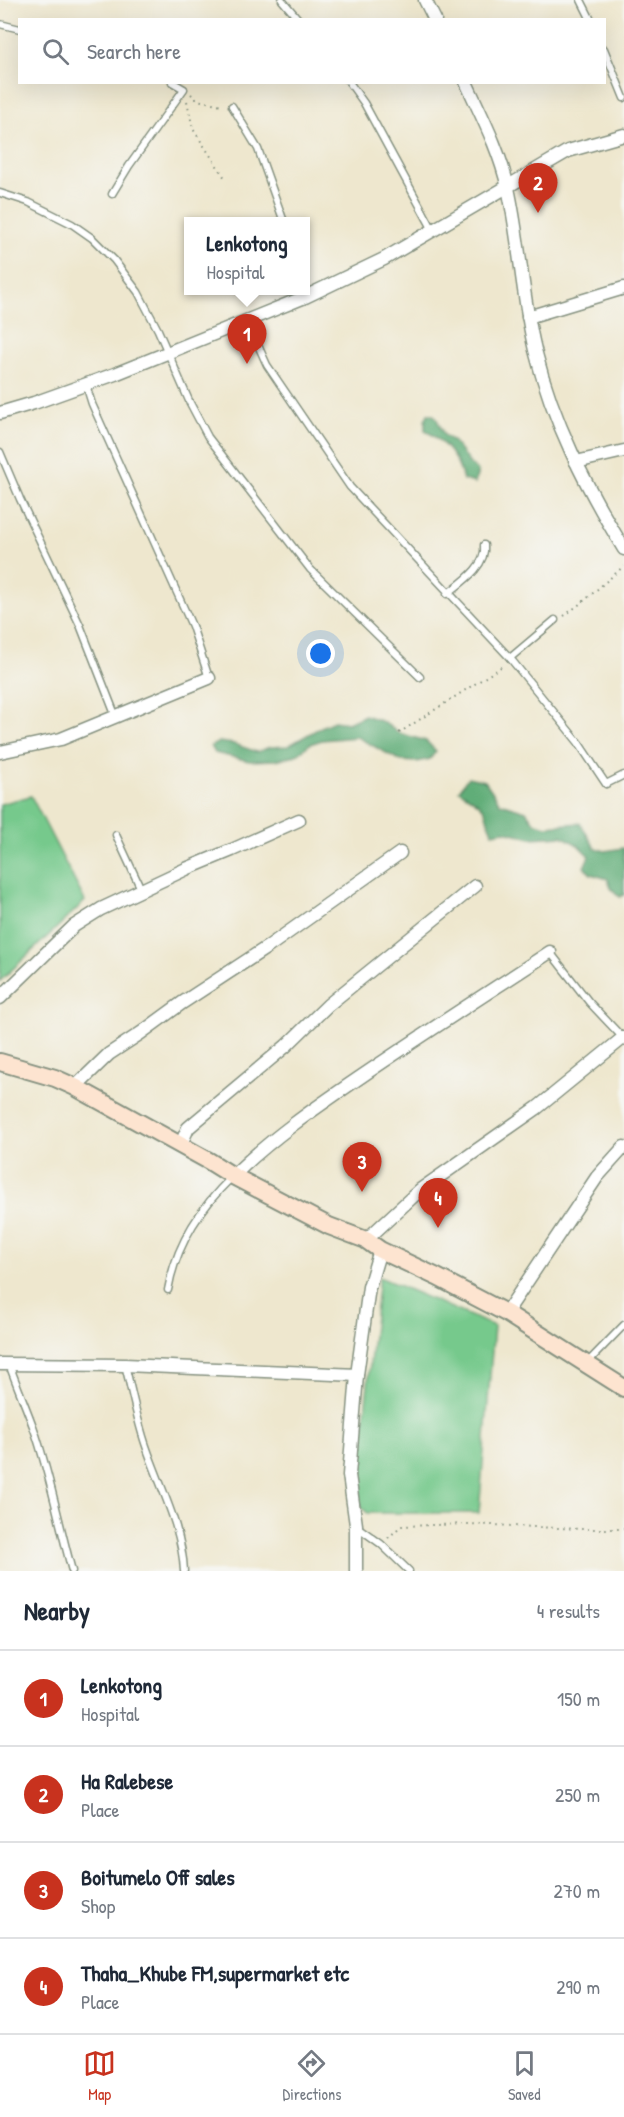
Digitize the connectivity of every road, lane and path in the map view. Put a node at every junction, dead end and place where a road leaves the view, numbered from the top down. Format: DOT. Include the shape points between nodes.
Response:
graph roads {
  1 [pos="282,0"];
  2 [pos="425,0"];
  3 [pos="581,0"];
  4 [pos="297,18"];
  5 [pos="434,18"];
  6 [pos="590,18"];
  7 [pos="0,24"];
  8 [pos="18,28"];
  9 [pos="606,54"];
  10 [pos="175,84"];
  11 [pos="350,84"];
  12 [pos="467,84"];
  13 [pos="184,89"];
  14 [pos="624,98"];
  15 [pos="232,106"];
  16 [pos="624,135"];
  17 [pos="225,178"];
  18 [pos="508,187"];
  19 [pos="0,193"];
  20 [pos="112,194"];
  21 [pos="282,217"];
  22 [pos="434,230"];
  23 [pos="624,288"];
  24 [pos="310,291"];
  25 [pos="302,295"];
  26 [pos="528,317"];
  27 [pos="247,321"];
  28 [pos="168,352"];
  29 [pos="86,385"];
  30 [pos="0,413"];
  31 [pos="624,451"];
  32 [pos="0,452"];
  33 [pos="576,462"];
  34 [pos="484,545"];
  35 [pos="624,549"];
  36 [pos="624,566"];
  37 [pos="447,594"];
  38 [pos="555,620"];
  39 [pos="510,658"];
  40 [pos="209,678"];
  41 [pos="420,678"];
  42 [pos="117,717"];
  43 [pos="399,733"];
  44 [pos="1,750"];
  45 [pos="624,775"];
  46 [pos="299,820"];
  47 [pos="116,836"];
  48 [pos="400,853"];
  49 [pos="475,886"];
  50 [pos="141,889"];
  51 [pos="550,952"];
  52 [pos="0,998"];
  53 [pos="623,1038"];
  54 [pos="0,1062"];
  55 [pos="75,1087"];
  56 [pos="180,1146"];
  57 [pos="624,1147"];
  58 [pos="233,1176"];
  59 [pos="373,1245"];
  60 [pos="168,1290"];
  61 [pos="506,1313"];
  62 [pos="624,1325"];
  63 [pos="586,1363"];
  64 [pos="4,1364"];
  65 [pos="125,1365"];
  66 [pos="357,1375"];
  67 [pos="624,1388"];
  68 [pos="356,1525"];
  69 [pos="624,1529"];
  70 [pos="381,1544"];
  71 [pos="72,1571"];
  72 [pos="184,1571"];
  73 [pos="356,1571"];
  74 [pos="409,1571"];
  1 -- 4 [label="lane"];
  2 -- 5 [label="street"];
  3 -- 6 [label="lane"];
  7 -- 8 [label="lane"];
  9 -- 14 [label="lane"];
  10 -- 13 [label="lane"];
  11 -- 22 [label="lane"];
  12 -- 18 [label="street" via="492,136"];
  13 -- 15 [label="path" via="197,100"];
  13 -- 17 [label="path" via="193,129"];
  13 -- 20 [label="lane"];
  15 -- 21 [label="lane" via="258,149"];
  16 -- 18 [label="street" via="568,150"];
  18 -- 22 [label="street"];
  18 -- 26 [label="street"];
  19 -- 28 [label="lane" via="46,210 92,238 138,292"];
  22 -- 24 [label="street" via="384,259"];
  23 -- 26 [label="street"];
  25 -- 27 [label="street"];
  26 -- 33 [label="street" via="545,385"];
  27 -- 28 [label="street"];
  27 -- 37 [label="lane" via="267,365 350,487"];
  28 -- 29 [label="street"];
  28 -- 41 [label="lane" via="199,420 227,462 310,568"];
  29 -- 30 [label="street"];
  29 -- 40 [label="lane" via="192,626"];
  31 -- 33 [label="street"];
  32 -- 42 [label="lane" via="83,632"];
  33 -- 35 [label="street"];
  34 -- 37 [label="lane" via="485,553 479,564"];
  36 -- 38 [label="path"];
  37 -- 39 [label="lane"];
  38 -- 39 [label="lane"];
  39 -- 43 [label="path"];
  39 -- 45 [label="lane" via="578,742 606,784"];
  40 -- 42 [label="street"];
  42 -- 44 [label="street" via="61,739"];
  46 -- 50 [label="street"];
  47 -- 50 [label="lane"];
  48 -- 55 [label="street" via="109,1054"];
  49 -- 56 [label="street" via="328,1005 286,1046 188,1128"];
  50 -- 52 [label="street" via="74,926"];
  51 -- 53 [label="lane"];
  51 -- 58 [label="street" via="333,1096"];
  53 -- 59 [label="street" via="537,1107 420,1190"];
  54 -- 55 [label="main road"];
  55 -- 56 [label="main road"];
  56 -- 58 [label="main road"];
  57 -- 61 [label="street" via="597,1176"];
  58 -- 59 [label="main road"];
  58 -- 60 [label="lane" via="212,1197 185,1238"];
  59 -- 61 [label="main road"];
  59 -- 66 [label="street"];
  61 -- 63 [label="main road"];
  62 -- 63 [label="lane"];
  63 -- 67 [label="main road"];
  64 -- 65 [label="street"];
  64 -- 71 [label="lane" via="33,1428"];
  65 -- 66 [label="street"];
  65 -- 72 [label="lane" via="145,1443 177,1533"];
  66 -- 68 [label="street" via="349,1475"];
  68 -- 70 [label="lane"];
  68 -- 73 [label="street"];
  69 -- 70 [label="path" via="401,1526"];
  70 -- 74 [label="lane"];
}
